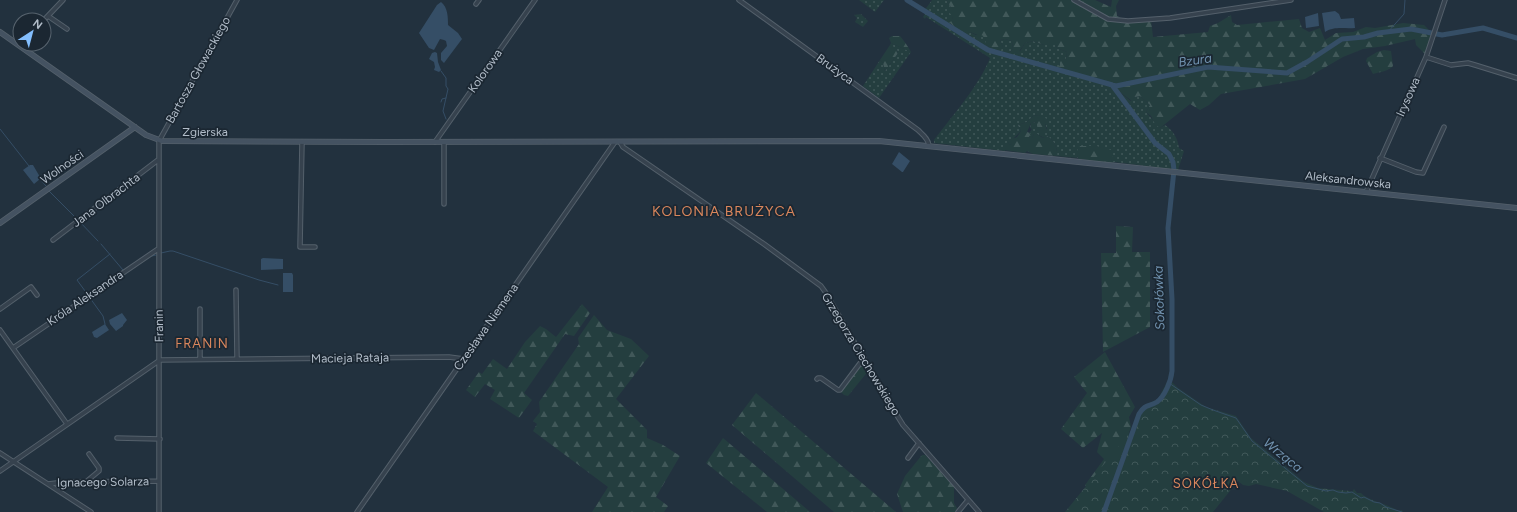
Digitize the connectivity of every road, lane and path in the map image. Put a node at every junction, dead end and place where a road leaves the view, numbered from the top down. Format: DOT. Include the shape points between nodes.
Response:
graph roads {
  1 [pos="63,0"];
  2 [pos="237,0"];
  3 [pos="479,0"];
  4 [pos="535,0"];
  5 [pos="739,0"];
  6 [pos="1074,0"];
  7 [pos="1290,0"];
  8 [pos="1445,0"];
  9 [pos="1277,1"];
  10 [pos="476,4"];
  11 [pos="52,12"];
  12 [pos="52,19"];
  13 [pos="67,29"];
  14 [pos="0,32"];
  15 [pos="12,40"];
  16 [pos="30,52"];
  17 [pos="1426,57"];
  18 [pos="1517,78"];
  19 [pos="1444,127"];
  20 [pos="136,128"];
  21 [pos="159,141"];
  22 [pos="302,142"];
  23 [pos="435,142"];
  24 [pos="444,142"];
  25 [pos="617,142"];
  26 [pos="929,144"];
  27 [pos="1380,158"];
  28 [pos="158,160"];
  29 [pos="1366,192"];
  30 [pos="444,204"];
  31 [pos="1517,208"];
  32 [pos="0,223"];
  33 [pos="53,240"];
  34 [pos="315,247"];
  35 [pos="158,249"];
  36 [pos="236,290"];
  37 [pos="37,295"];
  38 [pos="0,309"];
  39 [pos="200,309"];
  40 [pos="0,330"];
  41 [pos="4,335"];
  42 [pos="0,338"];
  43 [pos="13,348"];
  44 [pos="237,358"];
  45 [pos="464,358"];
  46 [pos="864,358"];
  47 [pos="200,359"];
  48 [pos="160,360"];
  49 [pos="817,379"];
  50 [pos="68,424"];
  51 [pos="117,438"];
  52 [pos="160,439"];
  53 [pos="919,443"];
  54 [pos="0,453"];
  55 [pos="89,454"];
  56 [pos="908,458"];
  57 [pos="14,462"];
  58 [pos="0,471"];
  59 [pos="160,481"];
  60 [pos="86,482"];
  61 [pos="48,484"];
  62 [pos="968,500"];
  63 [pos="91,512"];
  64 [pos="159,512"];
  65 [pos="357,512"];
  66 [pos="958,512"];
  67 [pos="979,512"];
  1 -- 11 [label="street"];
  2 -- 21 [label="street, Bartosza Głowackiego"];
  3 -- 10 [label="street"];
  4 -- 23 [label="street, Kolorowa"];
  5 -- 26 [label="street, Brużyca" via="918,130"];
  6 -- 9 [label="street" via="1108,19 1128,21 1170,18"];
  7 -- 9 [label="street"];
  8 -- 17 [label="street, Irysowa"];
  12 -- 13 [label="street"];
  14 -- 15 [label="main road, Zgierska"];
  16 -- 20 [label="main road, Zgierska"];
  17 -- 18 [label="street" via="1451,65 1475,64"];
  17 -- 27 [label="street, Irysowa"];
  19 -- 27 [label="street" via="1423,173"];
  20 -- 21 [label="main road, Zgierska"];
  20 -- 32 [label="main road, Wolności"];
  21 -- 22 [label="main road, Zgierska"];
  21 -- 28 [label="street, Franin"];
  22 -- 23 [label="main road, Zgierska"];
  22 -- 34 [label="street" via="300,247"];
  23 -- 24 [label="main road, Zgierska"];
  24 -- 25 [label="main road, Zgierska"];
  24 -- 30 [label="street"];
  25 -- 26 [label="main road, Zgierska" via="879,141"];
  25 -- 45 [label="street, Czesława Niemena"];
  25 -- 46 [label="street, Grzegorza Ciechowskiego" via="814,281 826,293"];
  26 -- 29 [label="main road, Aleksandrowska"];
  27 -- 29 [label="street, Irysowa"];
  28 -- 33 [label="street, Jana Olbrachta"];
  28 -- 35 [label="street, Franin"];
  29 -- 31 [label="main road, Aleksandrowska"];
  35 -- 43 [label="street, Króla Aleksandra"];
  35 -- 48 [label="street, Franin"];
  36 -- 44 [label="street"];
  37 -- 38 [label="street" via="31,287"];
  39 -- 47 [label="street"];
  40 -- 41 [label="street"];
  41 -- 42 [label="street"];
  41 -- 43 [label="street"];
  43 -- 50 [label="street"];
  44 -- 45 [label="street, Macieja Rataja"];
  44 -- 47 [label="street, Macieja Rataja"];
  45 -- 65 [label="street, Czesława Niemena"];
  46 -- 49 [label="street" via="840,390 821,378"];
  46 -- 53 [label="street, Grzegorza Ciechowskiego" via="899,419"];
  47 -- 48 [label="street, Macieja Rataja"];
  48 -- 50 [label="street"];
  48 -- 52 [label="street, Franin"];
  50 -- 57 [label="street"];
  51 -- 52 [label="street"];
  52 -- 59 [label="street, Franin"];
  53 -- 56 [label="street"];
  53 -- 62 [label="street, Grzegorza Ciechowskiego"];
  54 -- 57 [label="street"];
  55 -- 60 [label="street" via="100,471"];
  57 -- 58 [label="street"];
  57 -- 61 [label="street"];
  59 -- 60 [label="street, Ignacego Solarza"];
  59 -- 64 [label="street, Franin"];
  60 -- 61 [label="street, Ignacego Solarza"];
  61 -- 63 [label="street"];
  62 -- 66 [label="street"];
  62 -- 67 [label="street, Grzegorza Ciechowskiego"];
}
